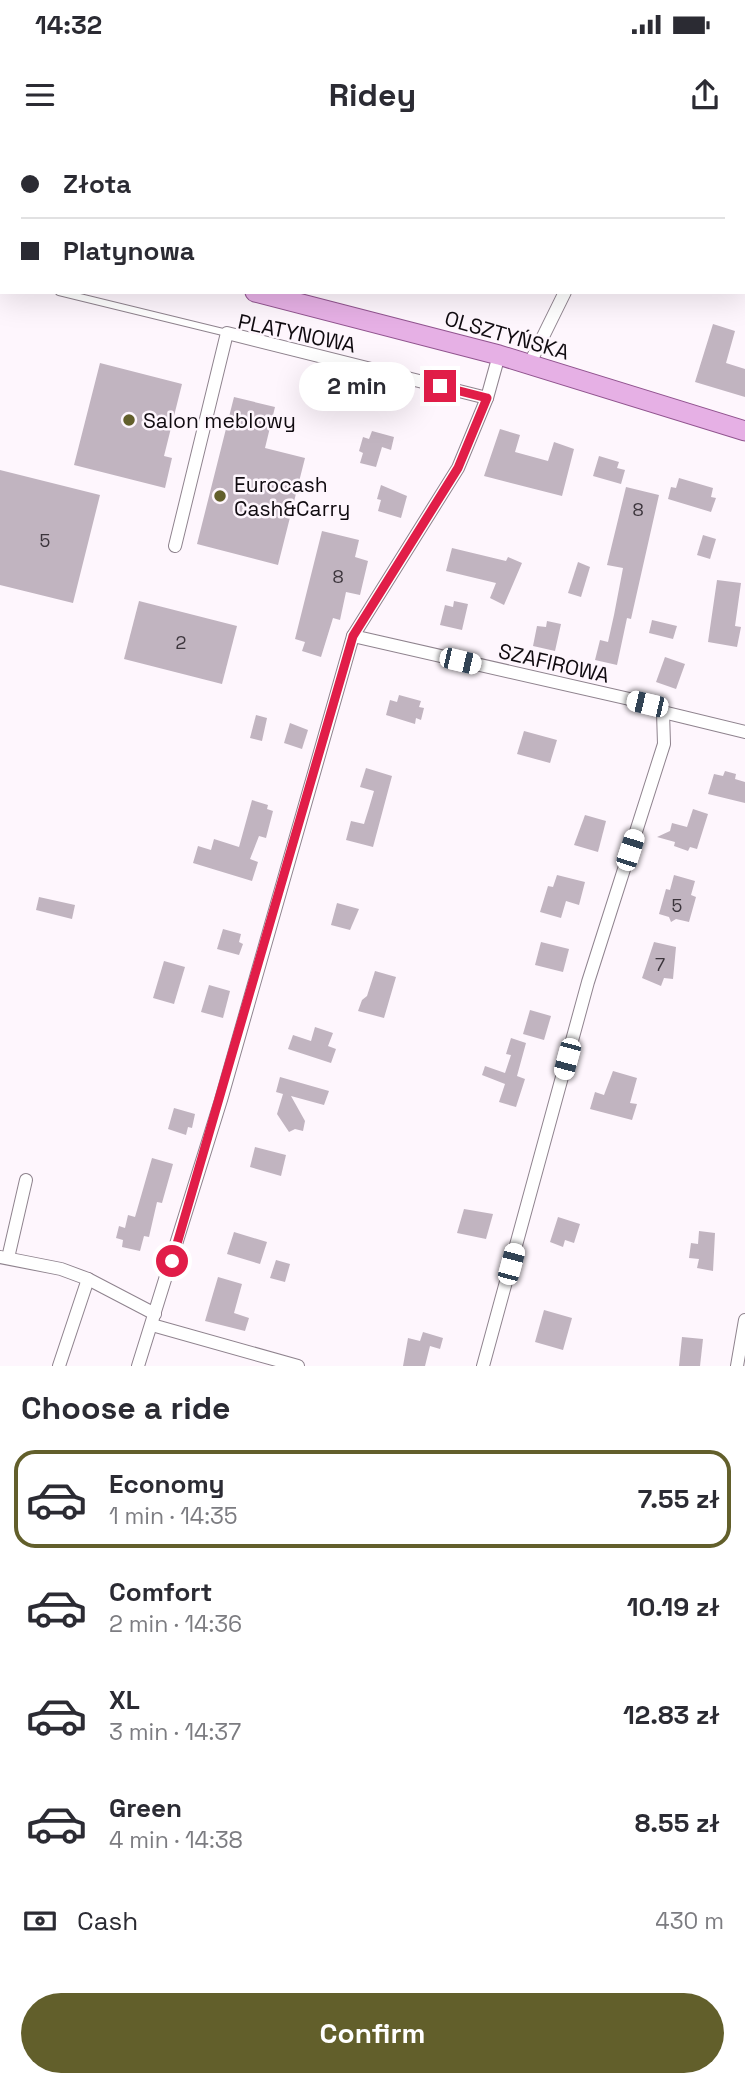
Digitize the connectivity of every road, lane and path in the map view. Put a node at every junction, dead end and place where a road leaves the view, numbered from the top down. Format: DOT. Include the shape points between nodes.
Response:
graph roads {
  1 [pos="67,294"];
  2 [pos="263,294"];
  3 [pos="564,294"];
  4 [pos="226,333"];
  5 [pos="499,355"];
  6 [pos="529,365"];
  7 [pos="487,398"];
  8 [pos="745,431"];
  9 [pos="175,547"];
  10 [pos="353,636"];
  11 [pos="663,712"];
  12 [pos="745,732"];
  13 [pos="26,1180"];
  14 [pos="4,1258"];
  15 [pos="88,1279"];
  16 [pos="154,1320"];
  17 [pos="745,1320"];
  18 [pos="59,1366"];
  19 [pos="138,1366"];
  20 [pos="298,1366"];
  21 [pos="483,1366"];
  22 [pos="737,1366"];
  1 -- 4 [label="lane"];
  2 -- 5 [label="main road, OLSZTYŃSKA"];
  3 -- 6 [label="street"];
  4 -- 7 [label="street, PLATYNOWA"];
  4 -- 9 [label="street, PLATYNOWA"];
  5 -- 6 [label="main road, OLSZTYŃSKA"];
  5 -- 7 [label="street"];
  6 -- 8 [label="main road, OLSZTYŃSKA"];
  7 -- 10 [label="street" via="458,468"];
  10 -- 11 [label="street, SZAFIROWA" via="647,704"];
  10 -- 16 [label="street"];
  11 -- 12 [label="street, SZAFIROWA"];
  11 -- 21 [label="street" via="664,744 588,982"];
  13 -- 14 [label="street"];
  14 -- 15 [label="street"];
  15 -- 16 [label="street"];
  15 -- 18 [label="street"];
  16 -- 19 [label="street"];
  16 -- 20 [label="street"];
  17 -- 22 [label="street"];
}
